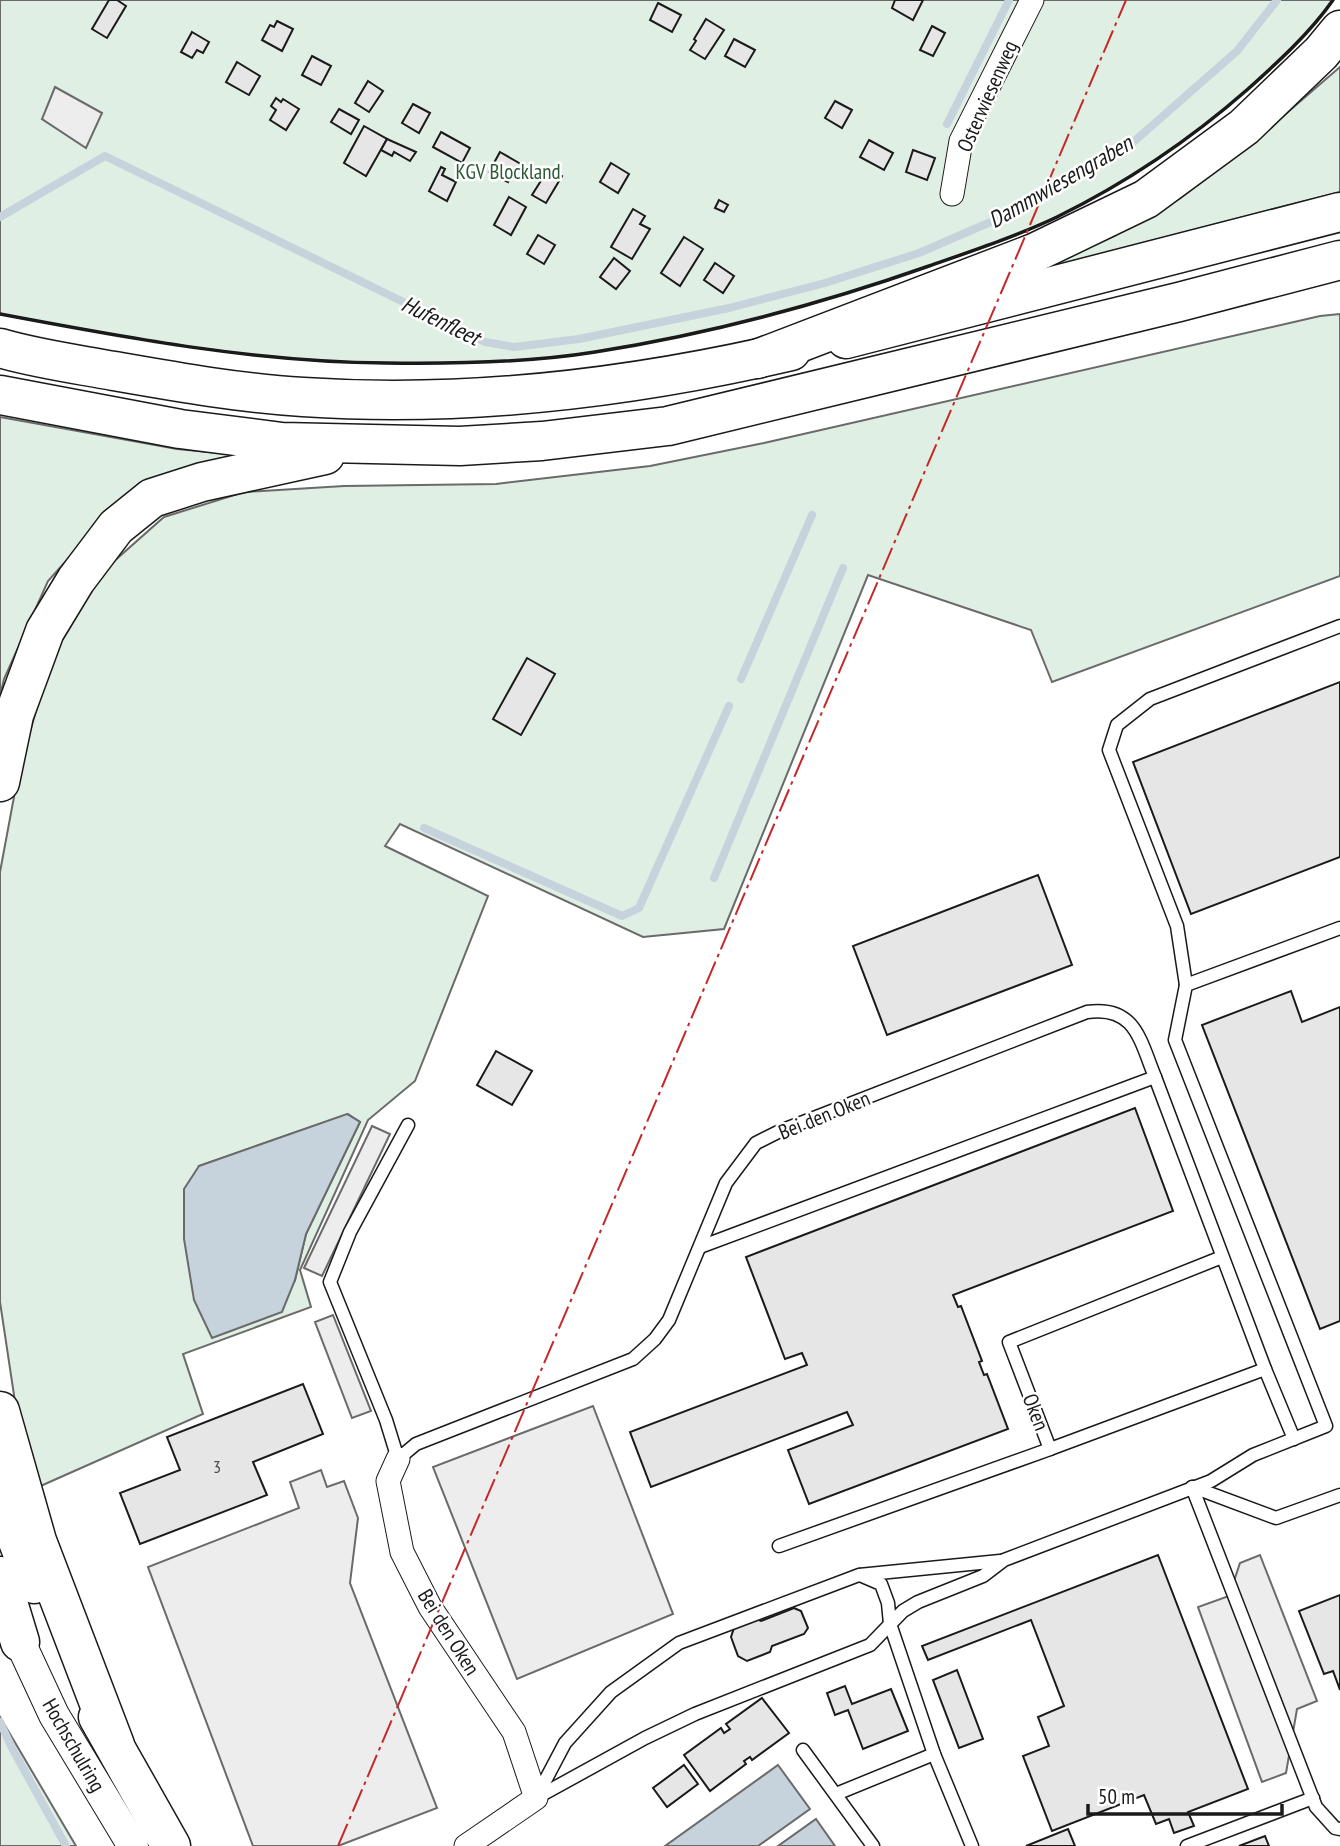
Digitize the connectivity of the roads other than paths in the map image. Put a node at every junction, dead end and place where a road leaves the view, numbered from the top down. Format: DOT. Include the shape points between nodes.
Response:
graph roads {
  1 [pos="1032,0"];
  2 [pos="1340,30"];
  3 [pos="952,194"];
  4 [pos="1340,212"];
  5 [pos="1340,260"];
  6 [pos="1255,282"];
  7 [pos="1340,282"];
  8 [pos="0,348"];
  9 [pos="757,359"];
  10 [pos="0,396"];
  11 [pos="368,445"];
  12 [pos="1340,626"];
  13 [pos="0,782"];
  14 [pos="1340,929"];
  15 [pos="1186,985"];
  16 [pos="1155,1077"];
  17 [pos="408,1125"];
  18 [pos="700,1247"];
  19 [pos="1222,1257"];
  20 [pos="1265,1370"];
  21 [pos="0,1411"];
  22 [pos="1294,1438"];
  23 [pos="1050,1449"];
  24 [pos="398,1459"];
  25 [pos="1192,1487"];
  26 [pos="0,1494"];
  27 [pos="1340,1495"];
  28 [pos="779,1546"];
  29 [pos="1004,1560"];
  30 [pos="859,1575"];
  31 [pos="0,1576"];
  32 [pos="0,1593"];
  33 [pos="890,1625"];
  34 [pos="20,1642"];
  35 [pos="115,1745"];
  36 [pos="803,1750"];
  37 [pos="934,1754"];
  38 [pos="836,1794"];
  39 [pos="536,1798"];
  40 [pos="1313,1798"];
  41 [pos="1340,1829"];
  42 [pos="133,1846"];
  43 [pos="171,1846"];
  44 [pos="466,1846"];
  45 [pos="873,1846"];
  46 [pos="972,1846"];
  47 [pos="1187,1846"];
  1 -- 3 [label="street, Osterwiesenweg" via="961,141"];
  2 -- 9 [label="highway" via="1244,127 1146,199 1034,253"];
  4 -- 9 [label="highway"];
  5 -- 6 [label="highway"];
  6 -- 7 [label="highway"];
  6 -- 11 [label="highway" via="668,426 542,441"];
  8 -- 9 [label="highway" via="197,386 303,397 422,399 541,394"];
  10 -- 11 [label="highway" via="180,429 282,442"];
  11 -- 13 [label="highway" via="202,482 152,498 116,527 45,631 15,715"];
  12 -- 15 [label="lane" via="1150,699 1117,725 1109,750 1177,926"];
  14 -- 15 [label="lane"];
  15 -- 22 [label="lane" via="1175,1040 1326,1426"];
  16 -- 18 [label="lane"];
  16 -- 18 [label="lane, Bei den Oken" via="1136,1031 1123,1016 1105,1009 1087,1012 756,1143 726,1183"];
  16 -- 19 [label="lane, Bei den Oken"];
  17 -- 24 [label="lane" via="350,1232 330,1282"];
  18 -- 24 [label="lane, Bei den Oken" via="669,1320 633,1359 416,1444"];
  19 -- 20 [label="lane"];
  19 -- 23 [label="lane, Oken" via="1009,1342"];
  20 -- 22 [label="lane"];
  20 -- 23 [label="lane, Oken"];
  21 -- 35 [label="highway" via="37,1541"];
  22 -- 25 [label="lane"];
  23 -- 28 [label="lane"];
  24 -- 39 [label="street, Bei den Oken" via="388,1481 402,1552 430,1607 514,1732"];
  25 -- 27 [label="lane" via="1276,1518"];
  25 -- 29 [label="lane"];
  25 -- 40 [label="lane"];
  26 -- 35 [label="highway" via="49,1626"];
  29 -- 30 [label="lane"];
  29 -- 33 [label="lane" via="983,1576 918,1602"];
  30 -- 33 [label="lane" via="881,1584"];
  30 -- 39 [label="lane" via="679,1643 611,1692 565,1743"];
  31 -- 34 [label="highway"];
  32 -- 34 [label="highway"];
  33 -- 37 [label="lane"];
  33 -- 39 [label="lane" via="870,1645 695,1714"];
  34 -- 42 [label="street, Hochschulring" via="54,1715"];
  35 -- 43 [label="highway"];
  36 -- 38 [label="lane"];
  37 -- 38 [label="lane"];
  37 -- 46 [label="lane"];
  38 -- 45 [label="lane"];
  39 -- 44 [label="street"];
  40 -- 41 [label="lane" via="1316,1807"];
  40 -- 47 [label="lane"];
}
